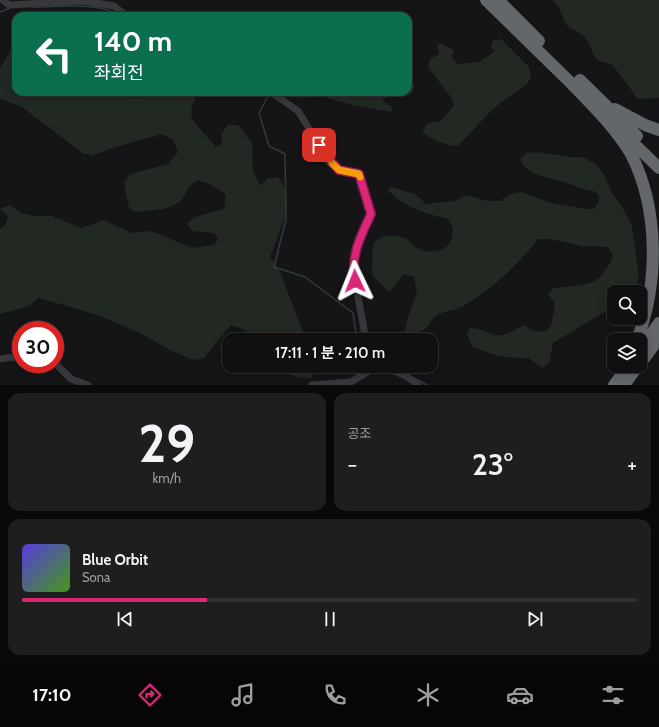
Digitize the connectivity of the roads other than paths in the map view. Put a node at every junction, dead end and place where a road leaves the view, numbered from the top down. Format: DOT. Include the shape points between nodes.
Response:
graph roads {
  1 [pos="3,0"];
  2 [pos="486,0"];
  3 [pos="498,0"];
  4 [pos="122,12"];
  5 [pos="573,80"];
  6 [pos="277,96"];
  7 [pos="659,130"];
  8 [pos="659,158"];
  9 [pos="659,168"];
  10 [pos="659,323"];
  11 [pos="365,333"];
  12 [pos="639,333"];
  13 [pos="659,338"];
  14 [pos="647,339"];
  15 [pos="647,354"];
  16 [pos="12,357"];
  17 [pos="0,359"];
  18 [pos="64,372"];
  19 [pos="365,373"];
  20 [pos="398,373"];
  21 [pos="618,373"];
  22 [pos="623,373"];
  23 [pos="633,373"];
  24 [pos="88,385"];
  25 [pos="312,385"];
  26 [pos="418,385"];
  27 [pos="610,385"];
  28 [pos="614,385"];
  29 [pos="624,385"];
  1 -- 4 [label="street" via="9,5 82,1 114,6"];
  2 -- 5 [label="highway"];
  3 -- 5 [label="highway"];
  5 -- 7 [label="highway" via="619,112"];
  5 -- 8 [label="highway"];
  5 -- 9 [label="highway"];
  5 -- 12 [label="highway" via="631,154 647,189 654,218 655,267 650,302"];
  6 -- 11 [label="street" via="298,111 326,156 339,170 359,174 371,214 357,244 353,270"];
  10 -- 14 [label="highway"];
  13 -- 15 [label="highway"];
  16 -- 17 [label="street"];
  18 -- 24 [label="street" via="71,379"];
  19 -- 25 [label="street" via="351,382"];
  20 -- 26 [label="street"];
  21 -- 27 [label="highway"];
  22 -- 28 [label="highway"];
  23 -- 29 [label="highway"];
}
